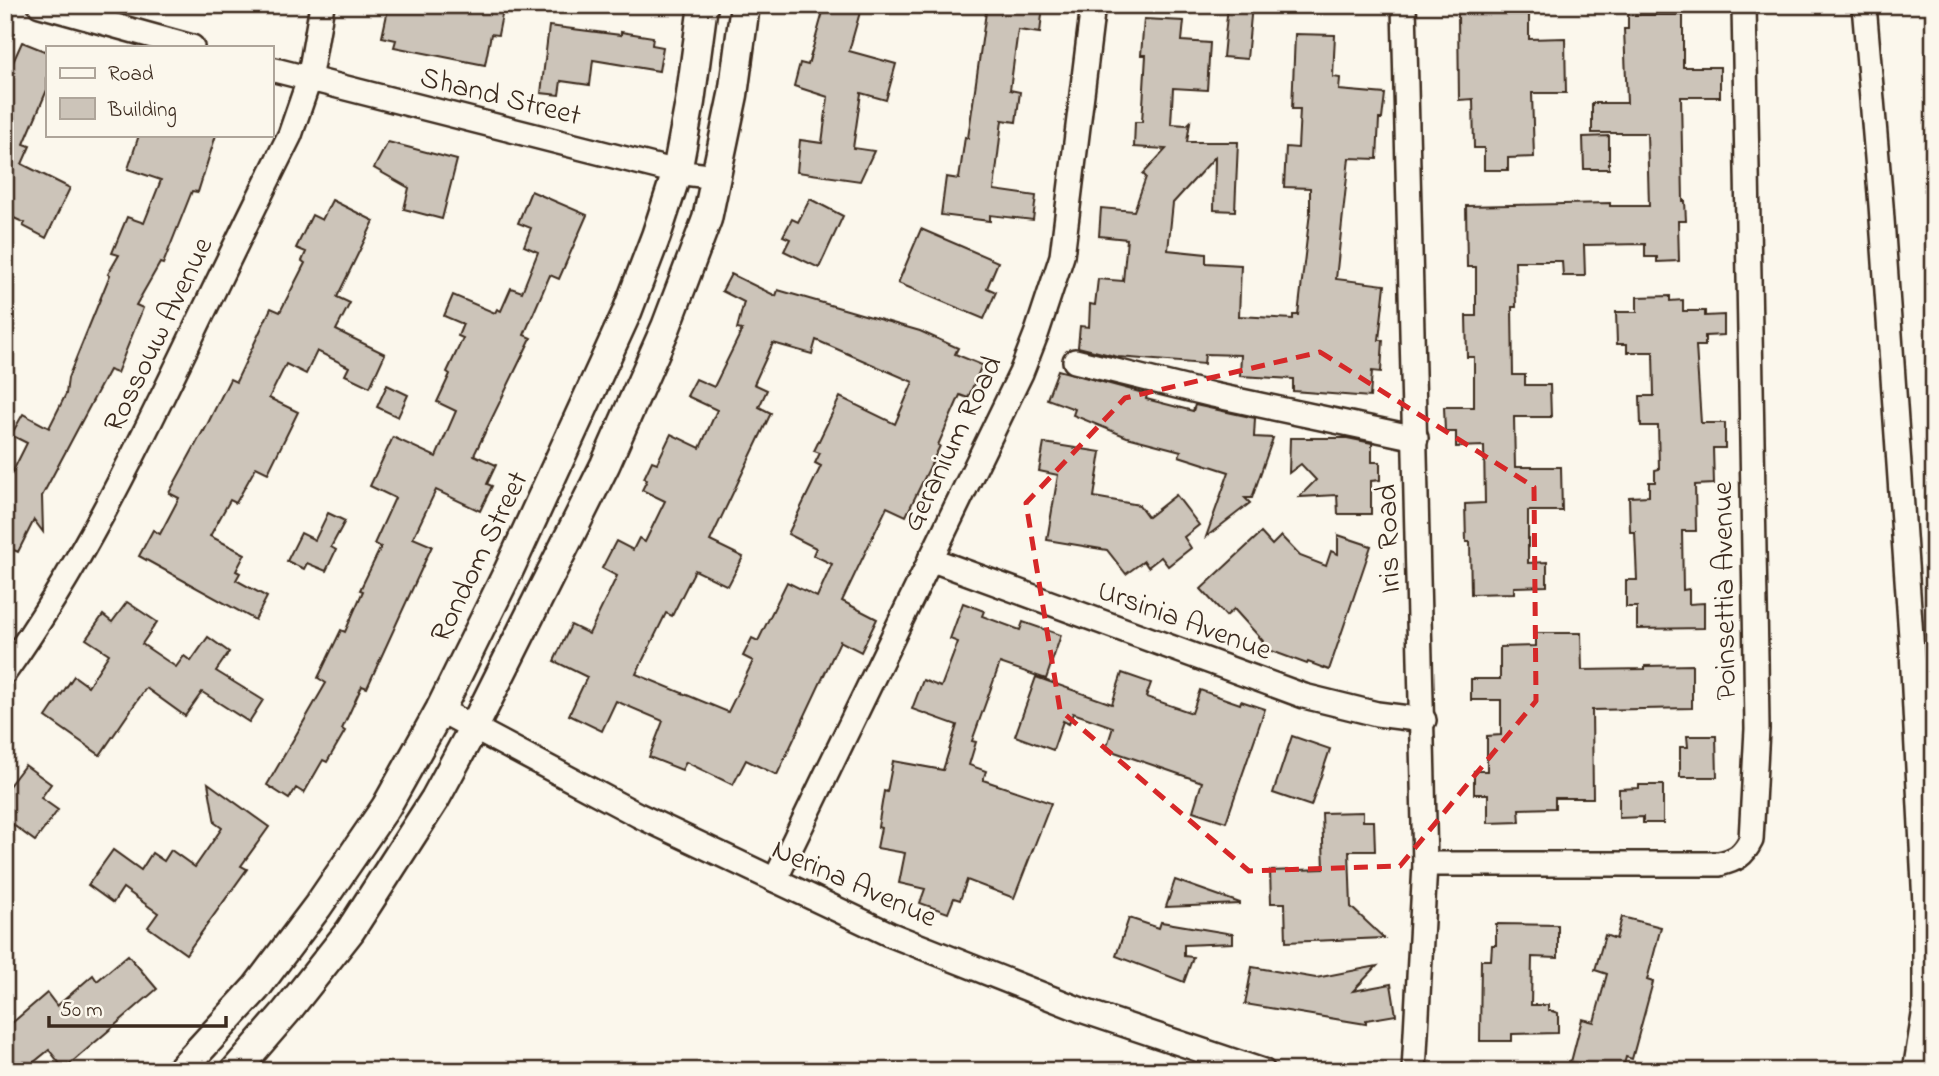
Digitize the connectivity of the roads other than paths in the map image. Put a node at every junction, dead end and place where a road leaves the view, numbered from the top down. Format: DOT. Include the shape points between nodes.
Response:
graph roads {
  1 [pos="40,5"];
  2 [pos="322,5"];
  3 [pos="703,5"];
  4 [pos="746,5"];
  5 [pos="1093,5"];
  6 [pos="1404,5"];
  7 [pos="1744,5"];
  8 [pos="1864,5"];
  9 [pos="188,46"];
  10 [pos="273,70"];
  11 [pos="309,80"];
  12 [pos="677,172"];
  13 [pos="716,177"];
  14 [pos="1075,361"];
  15 [pos="1416,438"];
  16 [pos="930,559"];
  17 [pos="5,672"];
  18 [pos="440,710"];
  19 [pos="1423,720"];
  20 [pos="474,727"];
  21 [pos="1425,864"];
  22 [pos="775,880"];
  23 [pos="242,1068"];
  24 [pos="180,1071"];
  25 [pos="1263,1071"];
  26 [pos="1414,1071"];
  27 [pos="1915,1071"];
  1 -- 9 [label="street"];
  2 -- 11 [label="street, Rossouw Avenue"];
  3 -- 12 [label="street, Rondom Street"];
  4 -- 13 [label="street"];
  5 -- 16 [label="street, Geranium Road" via="1057,277 1021,373"];
  6 -- 15 [label="street, Iris Road"];
  7 -- 21 [label="street, Poinsettia Avenue" via="1757,729 1751,840 1741,856 1719,864"];
  8 -- 27 [label="street" via="1912,651 1925,904 1925,1009"];
  10 -- 11 [label="street, Shand Street"];
  11 -- 12 [label="street, Shand Street"];
  11 -- 17 [label="street, Rossouw Avenue" via="290,135 134,456 86,547"];
  12 -- 13 [label="street, Shand Street"];
  12 -- 18 [label="street, Rondom Street" via="627,312"];
  13 -- 20 [label="street" via="707,219 666,327 605,465"];
  14 -- 15 [label="street"];
  15 -- 19 [label="street, Iris Road"];
  16 -- 19 [label="street, Ursinia Avenue" via="1304,696"];
  16 -- 22 [label="street, Geranium Road"];
  18 -- 20 [label="street, Nerina Avenue"];
  18 -- 24 [label="street, Rondom Street" via="386,807 318,906 256,988"];
  19 -- 21 [label="street, Iris Road"];
  20 -- 22 [label="street, Nerina Avenue" via="582,787"];
  20 -- 23 [label="street" via="435,799 350,931"];
  21 -- 26 [label="street, Iris Road"];
  22 -- 25 [label="street, Nerina Avenue" via="992,976"];
}
